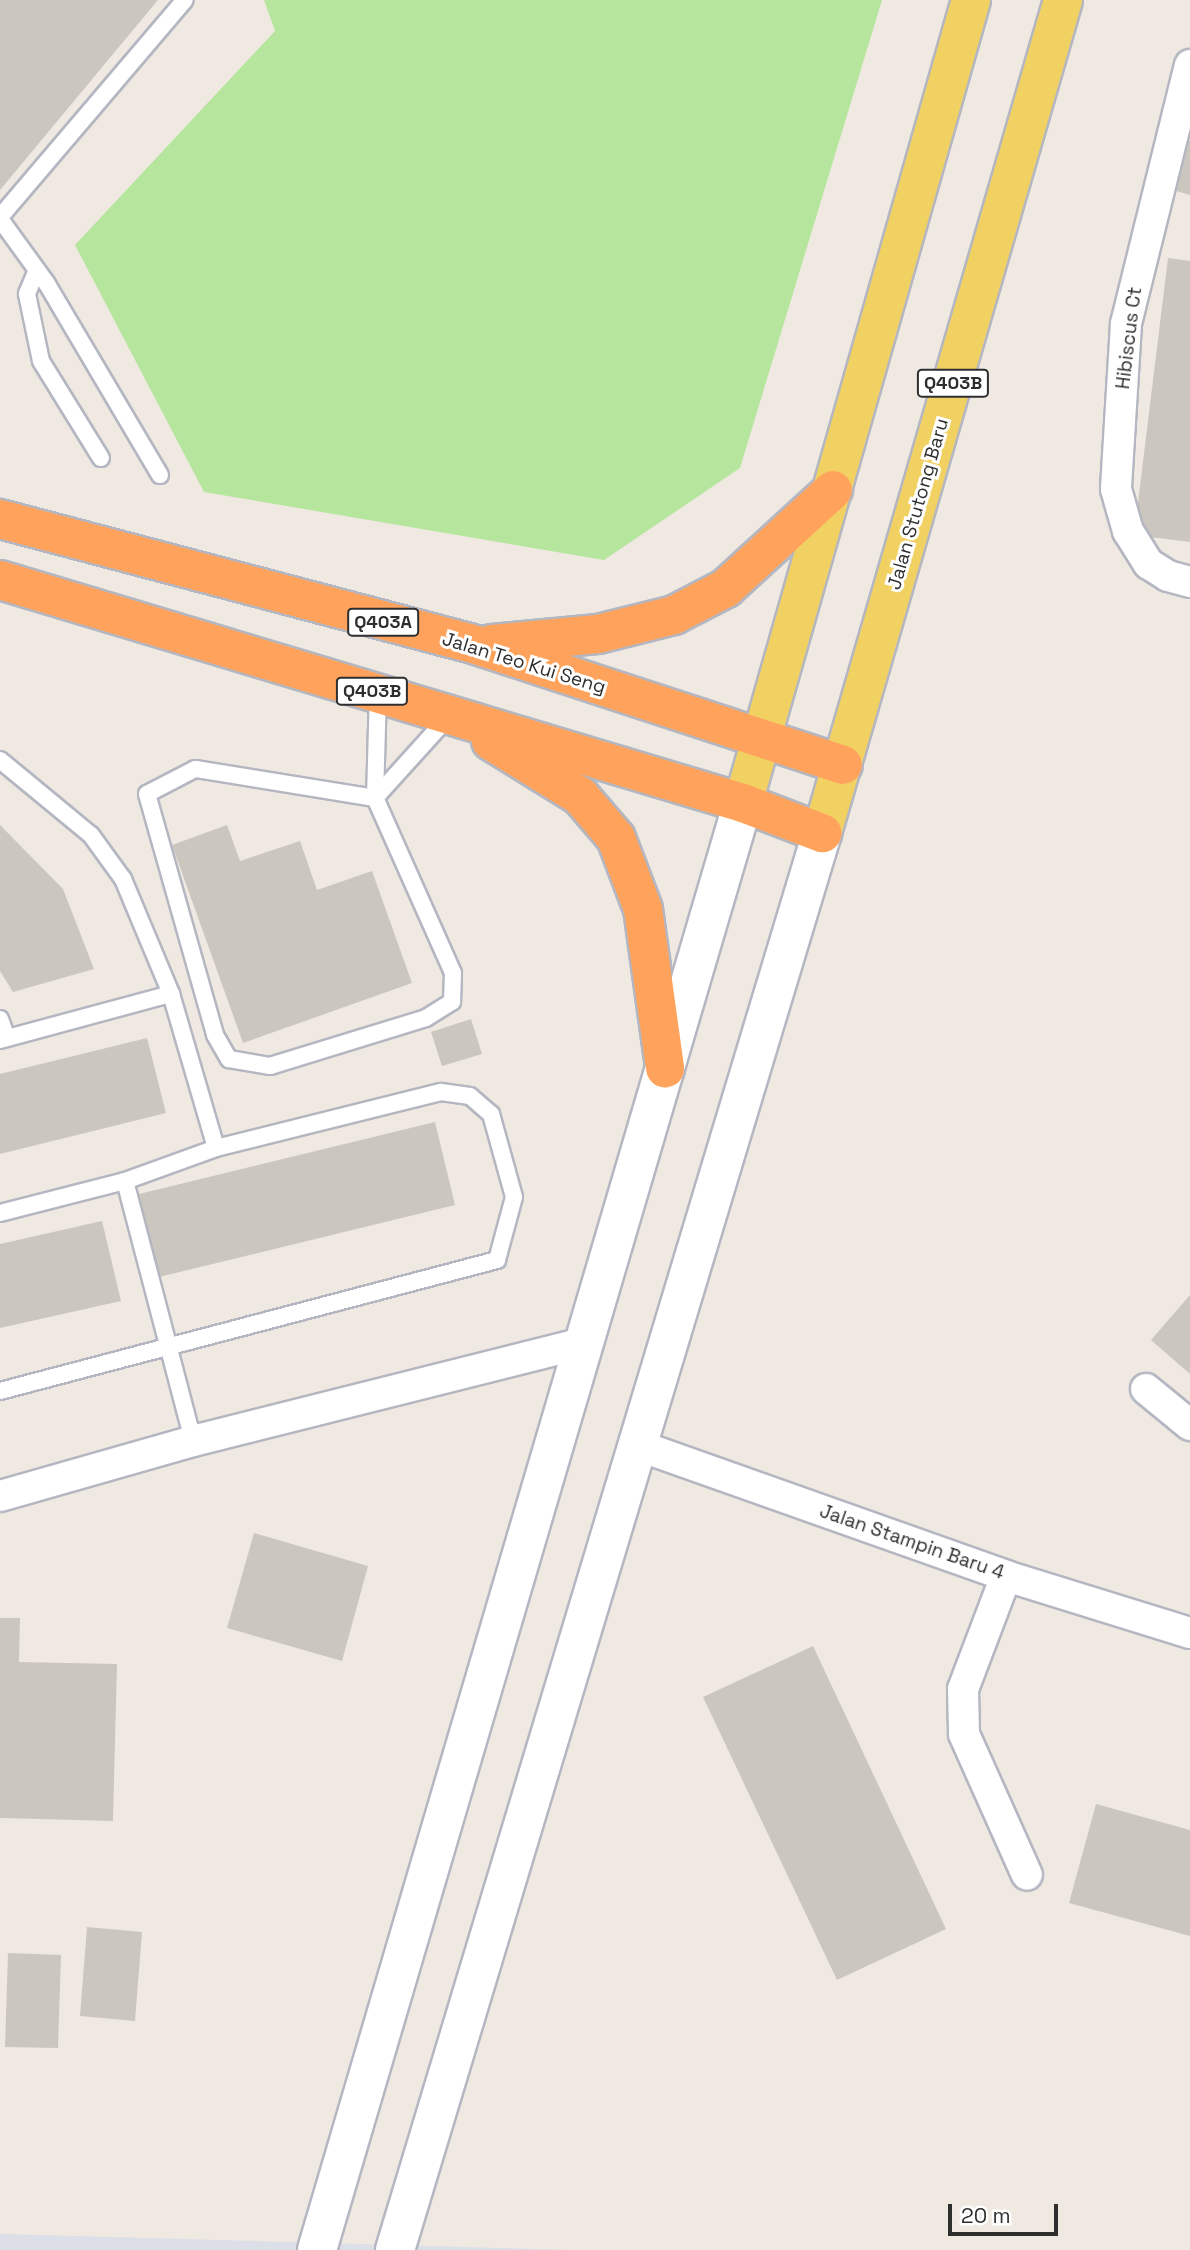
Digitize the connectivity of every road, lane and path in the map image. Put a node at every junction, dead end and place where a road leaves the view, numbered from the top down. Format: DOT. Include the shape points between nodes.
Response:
graph roads {
  1 [pos="185,0"];
  2 [pos="971,0"];
  3 [pos="1063,0"];
  4 [pos="1190,65"];
  5 [pos="0,218"];
  6 [pos="37,270"];
  7 [pos="101,458"];
  8 [pos="160,475"];
  9 [pos="833,490"];
  10 [pos="0,519"];
  11 [pos="0,580"];
  12 [pos="1190,582"];
  13 [pos="476,645"];
  14 [pos="378,694"];
  15 [pos="450,715"];
  16 [pos="762,739"];
  17 [pos="0,760"];
  18 [pos="843,765"];
  19 [pos="375,798"];
  20 [pos="743,803"];
  21 [pos="822,833"];
  22 [pos="171,994"];
  23 [pos="0,1019"];
  24 [pos="3,1039"];
  25 [pos="665,1068"];
  26 [pos="216,1147"];
  27 [pos="125,1181"];
  28 [pos="0,1213"];
  29 [pos="584,1343"];
  30 [pos="170,1346"];
  31 [pos="1146,1389"];
  32 [pos="0,1391"];
  33 [pos="1190,1425"];
  34 [pos="193,1441"];
  35 [pos="637,1445"];
  36 [pos="0,1496"];
  37 [pos="1006,1576"];
  38 [pos="1190,1633"];
  39 [pos="1027,1875"];
  40 [pos="317,2250"];
  41 [pos="395,2250"];
  1 -- 5 [label="lane"];
  2 -- 9 [label="main road"];
  3 -- 18 [label="main road, Jalan Stutong Baru / Q403B"];
  4 -- 12 [label="street, Hibiscus Ct" via="1126,324 1116,489 1128,531 1149,564"];
  5 -- 6 [label="lane"];
  6 -- 7 [label="lane" via="27,294 41,361"];
  6 -- 8 [label="lane"];
  9 -- 13 [label="highway" via="726,588 674,615 598,634"];
  9 -- 16 [label="main road"];
  10 -- 13 [label="highway, Jalan Teo Kui Seng / Q403A"];
  11 -- 14 [label="highway, Q403B"];
  13 -- 16 [label="highway, Jalan Teo Kui Seng / Q403A"];
  14 -- 15 [label="highway, Q403B"];
  14 -- 19 [label="lane"];
  15 -- 19 [label="lane"];
  15 -- 20 [label="highway, Q403B"];
  15 -- 25 [label="highway" via="580,796 616,838 643,909"];
  16 -- 18 [label="highway, Q403A"];
  16 -- 20 [label="main road"];
  17 -- 22 [label="lane" via="91,835 123,879"];
  18 -- 21 [label="main road, Jalan Stutong Baru"];
  19 -- 19 [label="lane" via="453,973 452,1002 426,1018 270,1066 229,1059 215,1035 147,794 195,769"];
  20 -- 21 [label="highway, Q403B"];
  20 -- 25 [label="main road"];
  21 -- 35 [label="main road"];
  22 -- 24 [label="lane"];
  22 -- 26 [label="lane"];
  23 -- 24 [label="lane"];
  25 -- 29 [label="main road"];
  26 -- 27 [label="lane"];
  26 -- 30 [label="lane" via="441,1093 470,1096 491,1114 514,1197 497,1259"];
  27 -- 28 [label="lane"];
  27 -- 30 [label="lane"];
  29 -- 34 [label="street"];
  29 -- 40 [label="main road"];
  30 -- 32 [label="lane"];
  30 -- 34 [label="lane"];
  31 -- 33 [label="street"];
  34 -- 36 [label="street"];
  35 -- 37 [label="street, Jalan Stampin Baru 4"];
  35 -- 41 [label="main road"];
  37 -- 38 [label="street, Jalan Stampin Baru 4"];
  37 -- 39 [label="street" via="963,1689 964,1734"];
}
